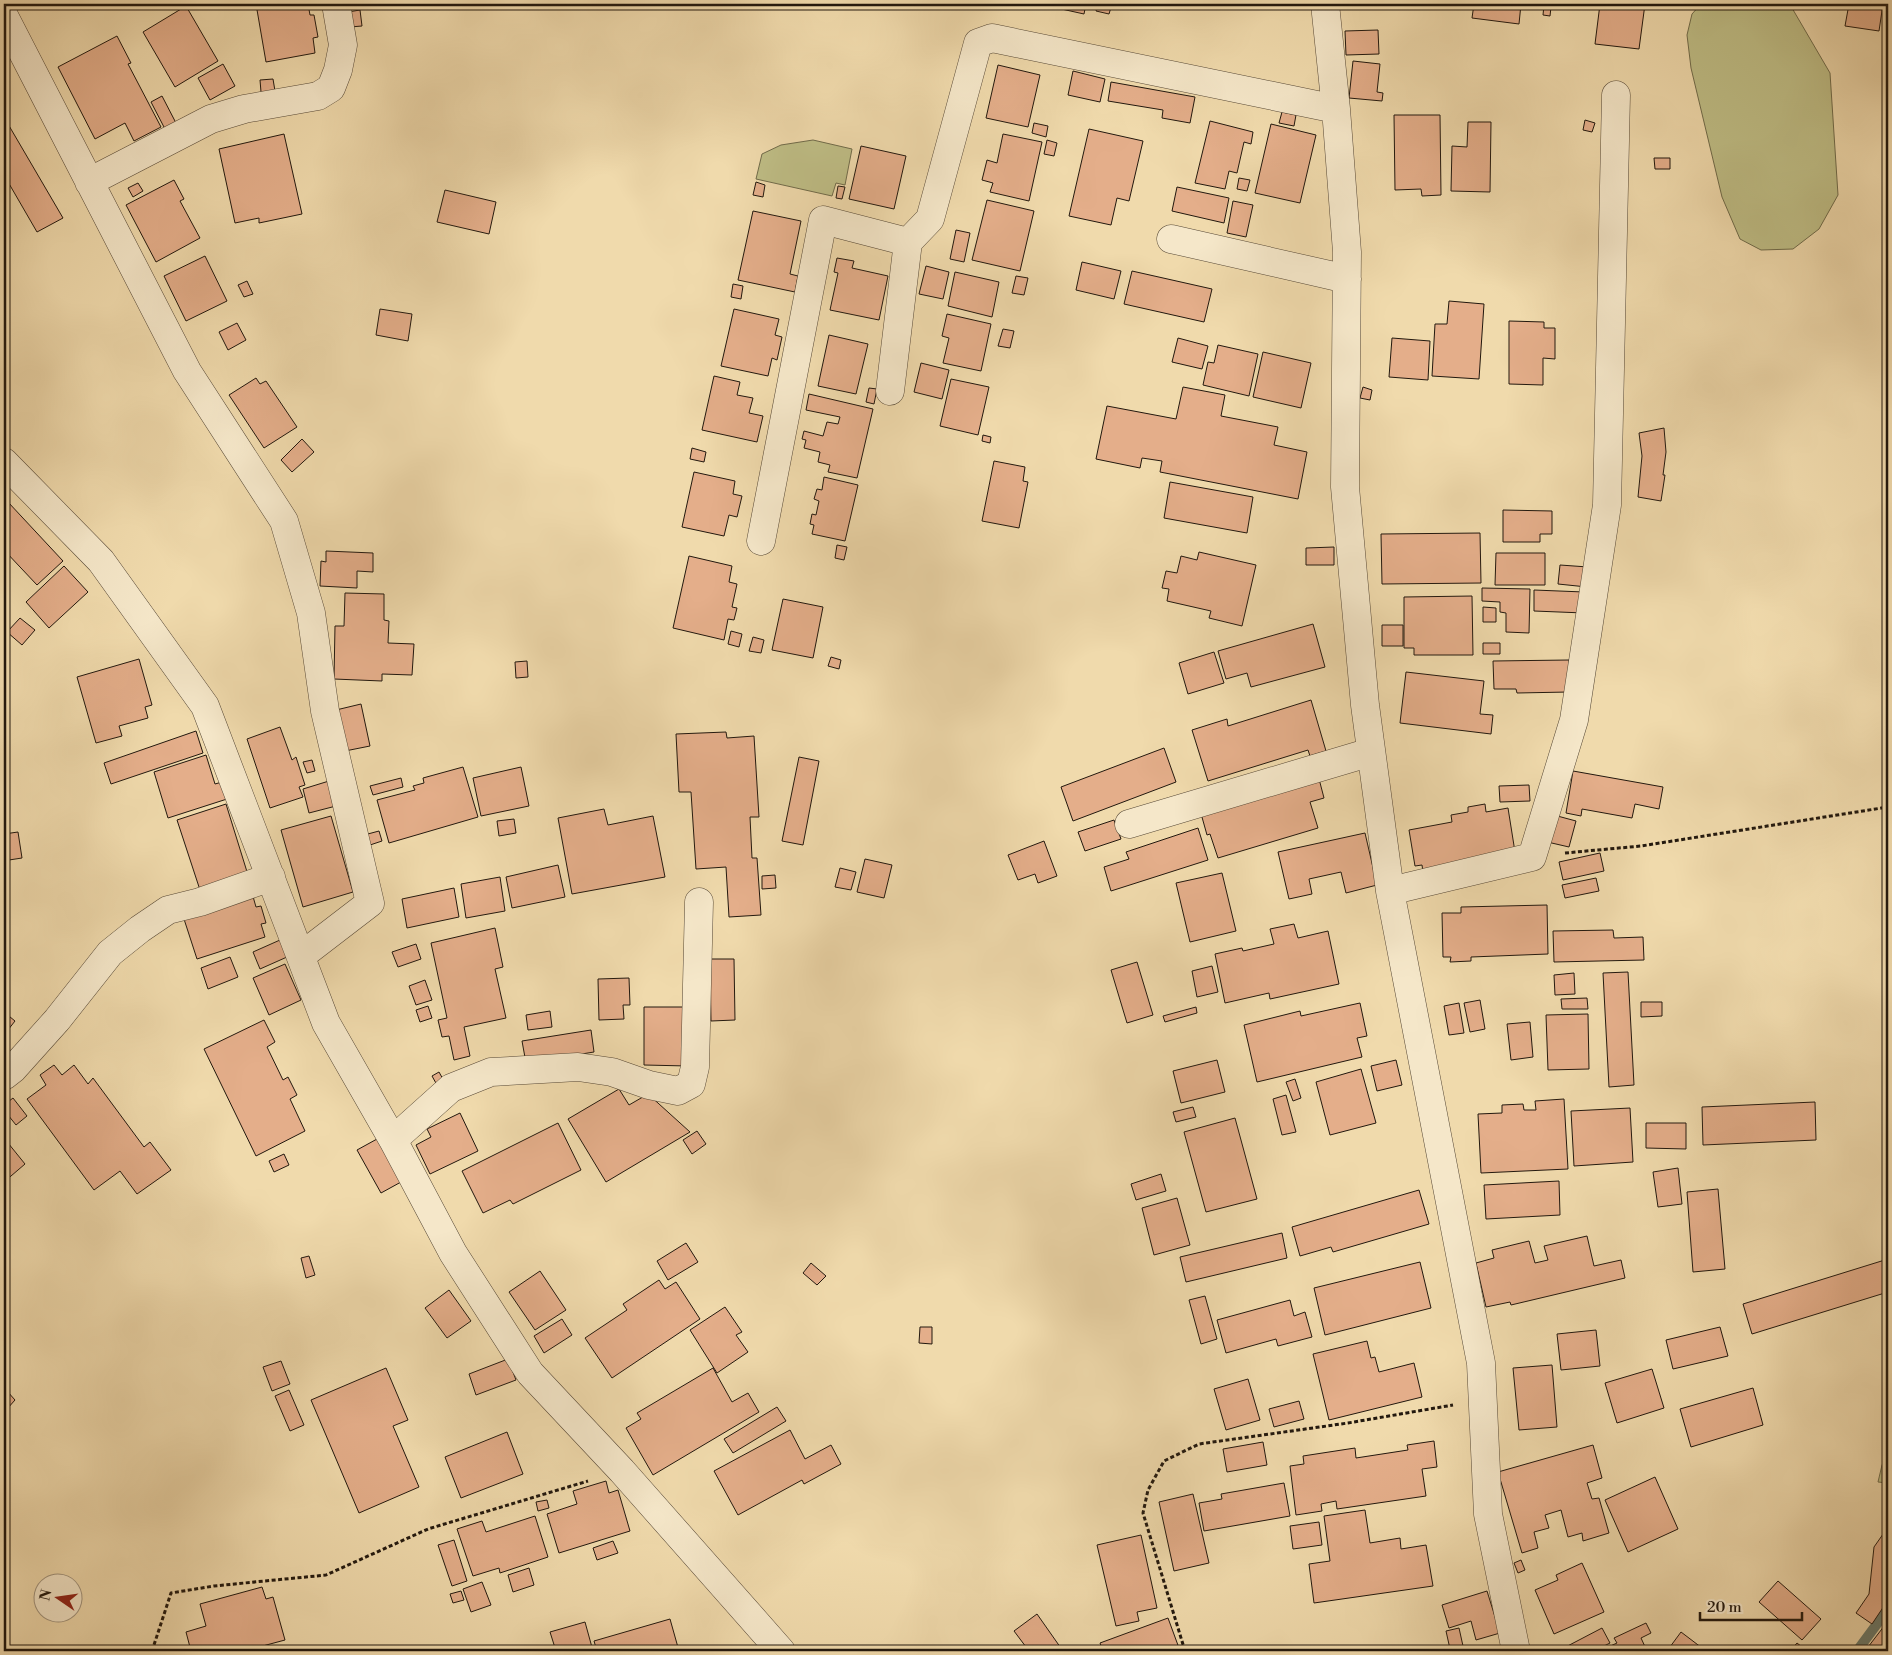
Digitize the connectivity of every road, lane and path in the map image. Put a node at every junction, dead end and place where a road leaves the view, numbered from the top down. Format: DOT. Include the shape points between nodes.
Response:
graph roads {
  1 [pos="336,4"];
  2 [pos="1325,4"];
  3 [pos="4,16"];
  4 [pos="1616,95"];
  5 [pos="1336,109"];
  6 [pos="89,182"];
  7 [pos="1171,239"];
  8 [pos="908,242"];
  9 [pos="1347,279"];
  10 [pos="890,391"];
  11 [pos="4,462"];
  12 [pos="761,541"];
  13 [pos="1371,752"];
  14 [pos="1888,807"];
  15 [pos="1129,824"];
  16 [pos="1532,857"];
  17 [pos="271,877"];
  18 [pos="1390,891"];
  19 [pos="698,902"];
  20 [pos="301,956"];
  21 [pos="4,1076"];
  22 [pos="393,1140"];
  23 [pos="1482,1400"];
  24 [pos="622,1471"];
  25 [pos="152,1651"];
  26 [pos="781,1651"];
  27 [pos="1186,1651"];
  28 [pos="1516,1651"];
  1 -- 6 [label="street" via="343,45 331,88 318,96 244,109 211,119"];
  2 -- 5 [label="street"];
  3 -- 6 [label="street"];
  4 -- 16 [label="street" via="1607,505 1574,720"];
  5 -- 8 [label="street" via="992,38 978,42 930,218"];
  5 -- 9 [label="street"];
  6 -- 20 [label="street" via="187,371 284,522 311,613 325,712 370,904"];
  7 -- 9 [label="street"];
  8 -- 10 [label="street"];
  8 -- 12 [label="street" via="822,220"];
  9 -- 13 [label="street" via="1345,487"];
  11 -- 17 [label="street" via="101,561 205,706"];
  13 -- 15 [label="street"];
  13 -- 18 [label="street"];
  14 -- 16 [label="path" via="1641,846"];
  16 -- 18 [label="street"];
  17 -- 20 [label="street"];
  17 -- 21 [label="street" via="168,910 140,929 110,953 57,1020"];
  18 -- 23 [label="street" via="1481,1363"];
  19 -- 22 [label="street" via="695,1067 691,1084 678,1091 612,1072 578,1067 492,1072 452,1088"];
  20 -- 22 [label="street" via="326,1023"];
  22 -- 24 [label="street" via="453,1253 530,1373"];
  23 -- 27 [label="path" via="1199,1444 1164,1461 1148,1490 1143,1513"];
  23 -- 28 [label="street" via="1488,1514"];
  24 -- 25 [label="path" via="428,1528 326,1575 171,1593"];
  24 -- 26 [label="street"];
}
